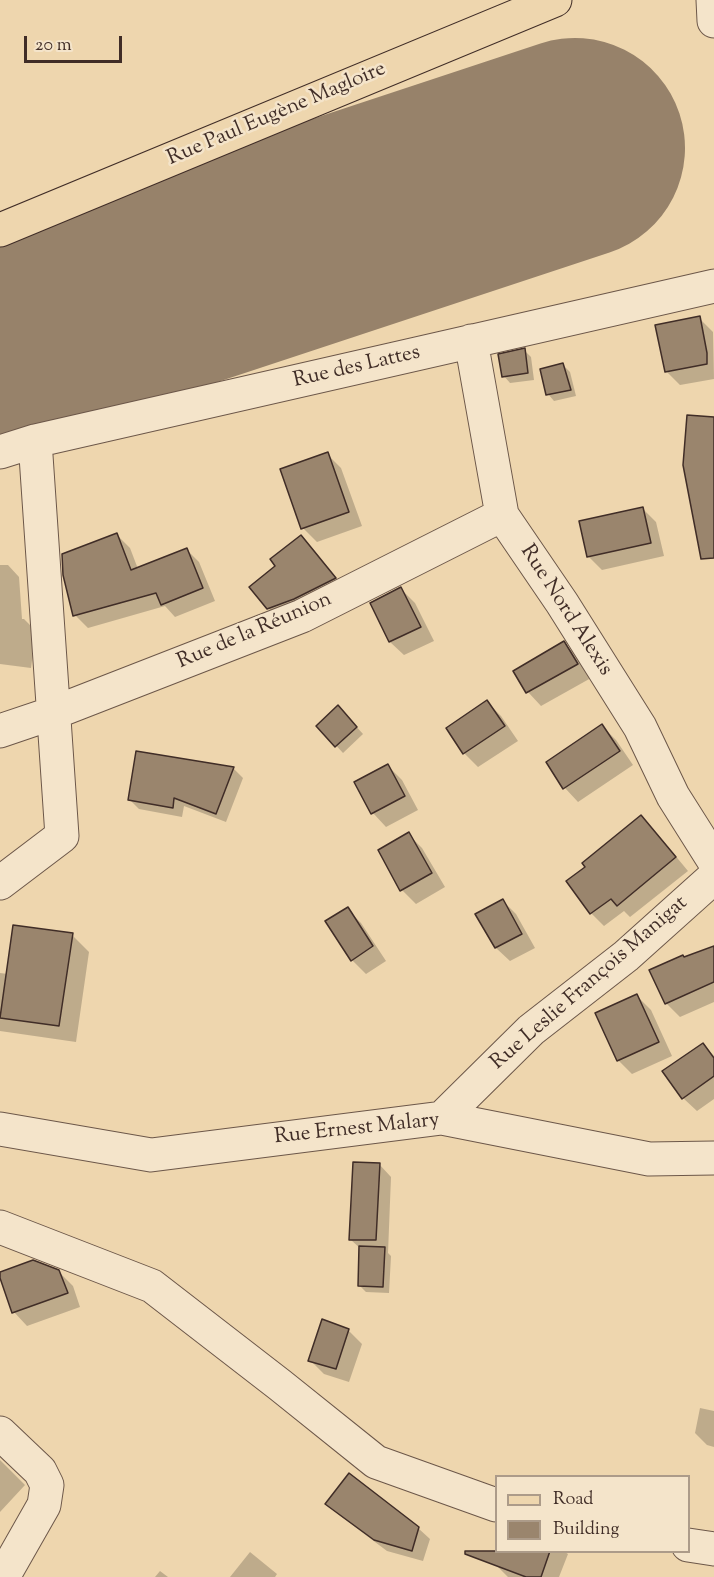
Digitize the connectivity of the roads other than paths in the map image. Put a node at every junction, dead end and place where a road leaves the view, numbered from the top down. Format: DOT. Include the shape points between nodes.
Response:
graph roads {
  1 [pos="555,0"];
  2 [pos="713,0"];
  3 [pos="714,21"];
  4 [pos="0,230"];
  5 [pos="714,286"];
  6 [pos="471,341"];
  7 [pos="35,441"];
  8 [pos="0,452"];
  9 [pos="502,515"];
  10 [pos="53,713"];
  11 [pos="0,731"];
  12 [pos="714,861"];
  13 [pos="714,877"];
  14 [pos="0,883"];
  15 [pos="442,1118"];
  16 [pos="0,1129"];
  17 [pos="714,1158"];
  18 [pos="0,1227"];
  19 [pos="0,1433"];
  20 [pos="495,1505"];
  21 [pos="690,1545"];
  22 [pos="714,1549"];
  23 [pos="3,1577"];
  1 -- 4 [label="main road, Rue Paul Eugène Magloire"];
  2 -- 3 [label="street"];
  5 -- 6 [label="street, Rue des Lattes"];
  6 -- 7 [label="street, Rue des Lattes"];
  6 -- 9 [label="street, Rue Nord Alexis"];
  7 -- 8 [label="street, Rue des Lattes"];
  7 -- 10 [label="street"];
  9 -- 10 [label="street, Rue de la Réunion" via="302,616"];
  9 -- 12 [label="street, Rue Nord Alexis" via="640,727 673,796"];
  10 -- 11 [label="street, Rue de la Réunion"];
  10 -- 14 [label="street" via="62,837"];
  13 -- 15 [label="street, Rue Leslie François Manigat" via="626,956 531,1030"];
  15 -- 16 [label="street, Rue Ernest Malary" via="151,1155"];
  15 -- 17 [label="street, Rue Ernest Malary" via="649,1159"];
  18 -- 20 [label="street" via="152,1286 376,1462"];
  19 -- 23 [label="street" via="40,1471 46,1485 44,1505"];
  21 -- 22 [label="street"];
}
